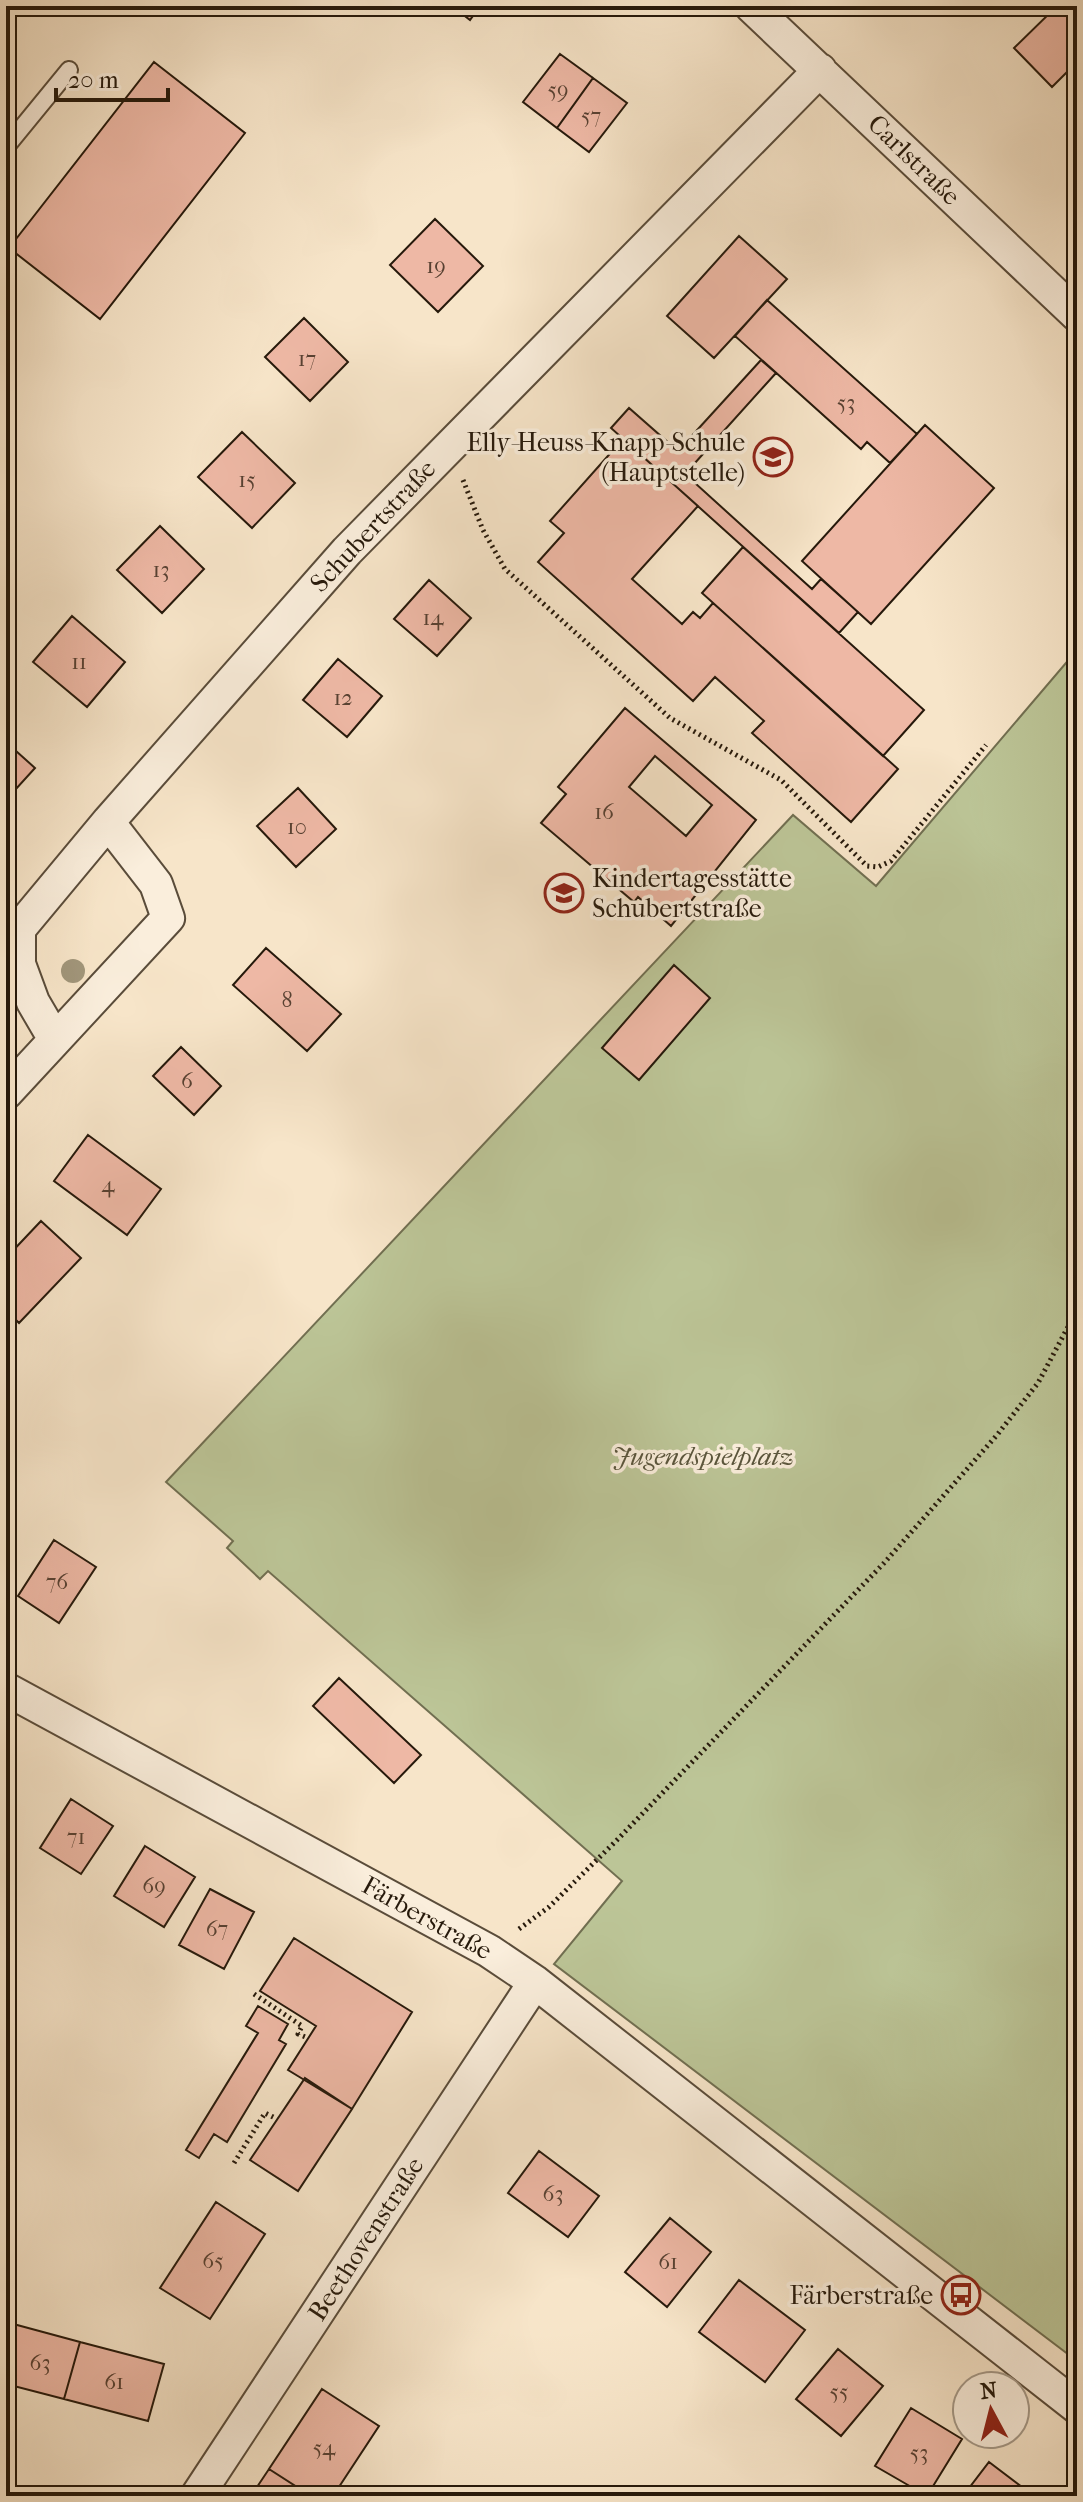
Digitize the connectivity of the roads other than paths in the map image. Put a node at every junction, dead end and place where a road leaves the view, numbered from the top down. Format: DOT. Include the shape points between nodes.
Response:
graph roads {
  1 [pos="751,6"];
  2 [pos="69,70"];
  3 [pos="820,70"];
  4 [pos="6,147"];
  5 [pos="1077,315"];
  6 [pos="108,822"];
  7 [pos="54,1038"];
  8 [pos="6,1093"];
  9 [pos="6,1689"];
  10 [pos="535,1982"];
  11 [pos="1077,2407"];
  12 [pos="197,2496"];
  1 -- 3 [label="street, Carlstraße"];
  2 -- 4 [label="lane"];
  3 -- 5 [label="street, Carlstraße"];
  3 -- 6 [label="street, Schubertstraße" via="347,551"];
  6 -- 7 [label="street, Schubertstraße" via="19,929 19,964"];
  6 -- 7 [label="street" via="156,884 168,918"];
  7 -- 8 [label="street"];
  9 -- 10 [label="street, Färberstraße" via="489,1951"];
  10 -- 11 [label="street, Färberstraße"];
  10 -- 12 [label="street, Beethovenstraße"];
}
